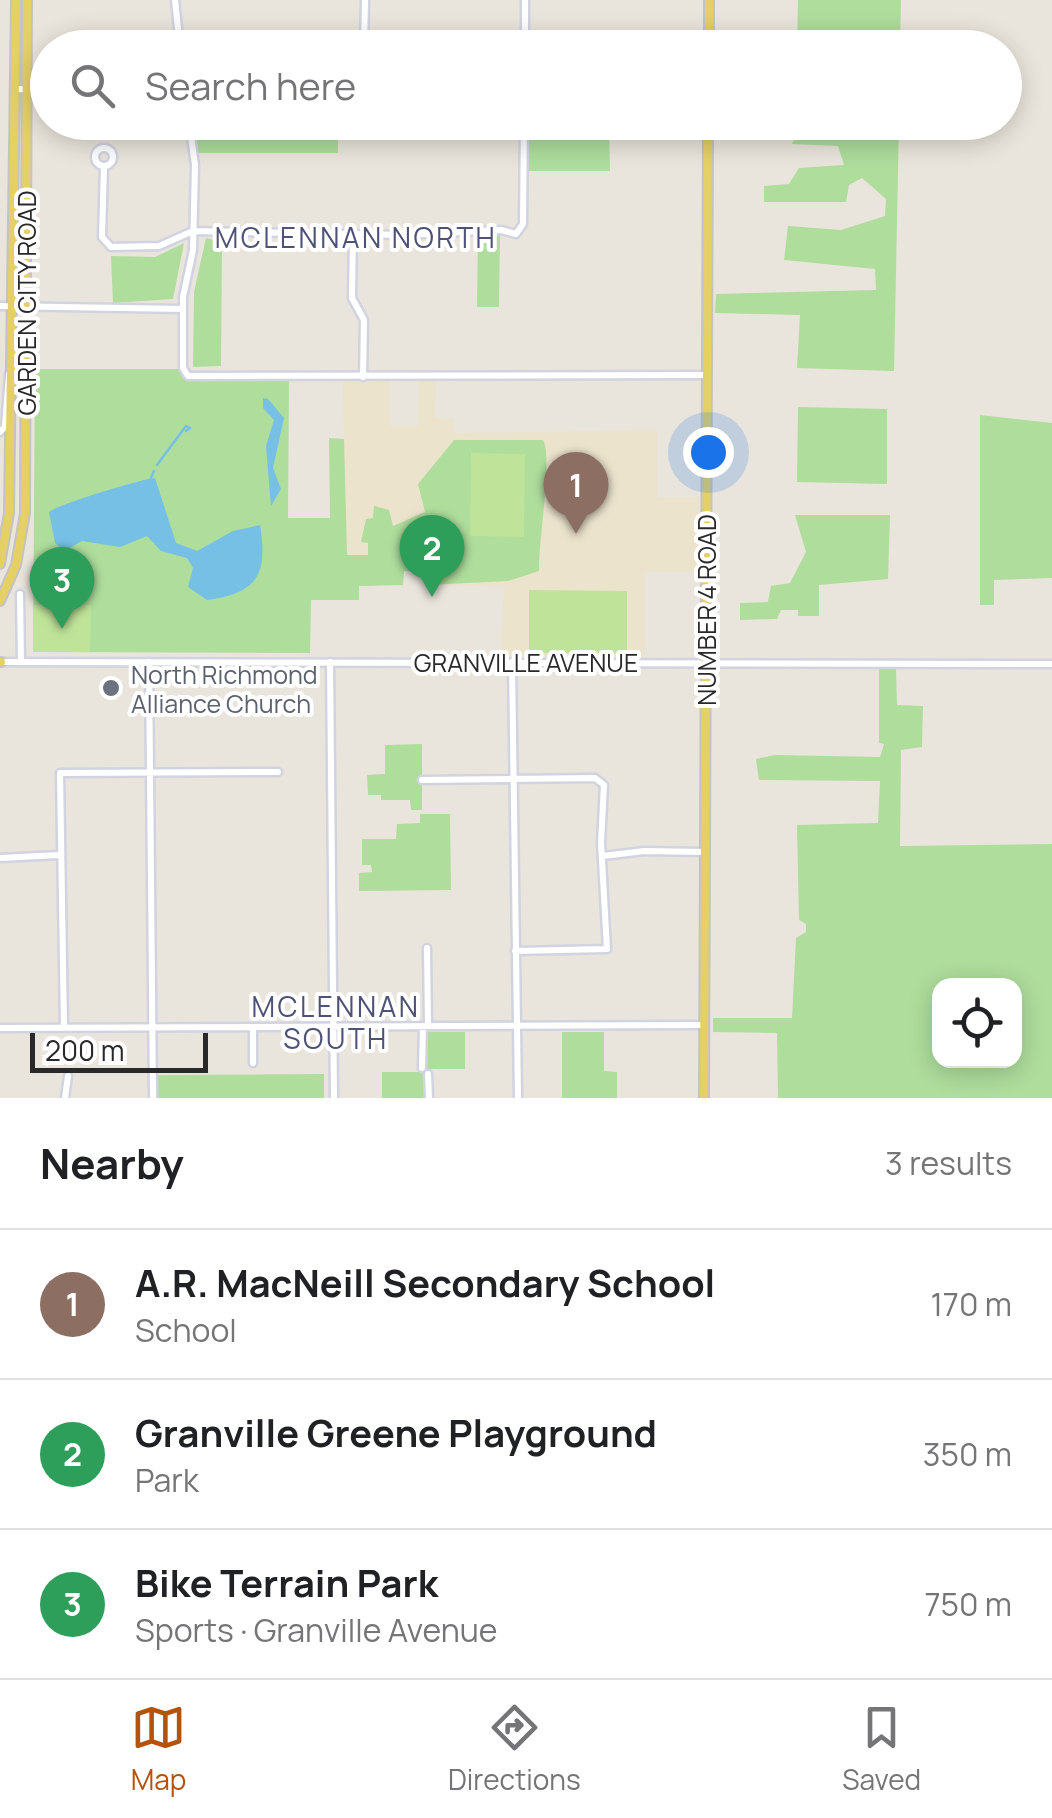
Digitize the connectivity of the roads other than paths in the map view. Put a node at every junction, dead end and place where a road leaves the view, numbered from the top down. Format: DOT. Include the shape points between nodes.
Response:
graph roads {
  1 [pos="16,0"];
  2 [pos="27,0"];
  3 [pos="176,0"];
  4 [pos="365,0"];
  5 [pos="525,0"];
  6 [pos="709,0"];
  7 [pos="178,30"];
  8 [pos="364,30"];
  9 [pos="525,30"];
  10 [pos="709,30"];
  11 [pos="15,89"];
  12 [pos="27,90"];
  13 [pos="191,140"];
  14 [pos="524,140"];
  15 [pos="708,140"];
  16 [pos="104,166"];
  17 [pos="193,230"];
  18 [pos="352,234"];
  19 [pos="0,306"];
  20 [pos="12,306"];
  21 [pos="26,306"];
  22 [pos="183,308"];
  23 [pos="10,374"];
  24 [pos="707,375"];
  25 [pos="363,377"];
  26 [pos="0,432"];
  27 [pos="0,564"];
  28 [pos="20,594"];
  29 [pos="0,601"];
  30 [pos="0,662"];
  31 [pos="21,662"];
  32 [pos="148,662"];
  33 [pos="330,662"];
  34 [pos="512,662"];
  35 [pos="706,662"];
  36 [pos="1052,664"];
  37 [pos="150,772"];
  38 [pos="278,772"];
  39 [pos="514,779"];
  40 [pos="422,780"];
  41 [pos="705,852"];
  42 [pos="59,856"];
  43 [pos="602,856"];
  44 [pos="0,858"];
  45 [pos="427,948"];
  46 [pos="515,951"];
  47 [pos="517,1025"];
  48 [pos="704,1025"];
  49 [pos="152,1026"];
  50 [pos="334,1026"];
  51 [pos="425,1026"];
  52 [pos="64,1027"];
  53 [pos="0,1028"];
  54 [pos="253,1028"];
  55 [pos="253,1064"];
  56 [pos="68,1076"];
  57 [pos="65,1098"];
  58 [pos="153,1098"];
  59 [pos="334,1098"];
  60 [pos="428,1098"];
  61 [pos="518,1098"];
  62 [pos="704,1098"];
  1 -- 11 [label="main road, GARDEN CITY ROAD"];
  2 -- 12 [label="main road, GARDEN CITY ROAD"];
  3 -- 7 [label="street"];
  4 -- 8 [label="street"];
  5 -- 9 [label="street"];
  6 -- 10 [label="main road"];
  11 -- 12 [label="street"];
  11 -- 20 [label="main road, GARDEN CITY ROAD"];
  12 -- 21 [label="main road, GARDEN CITY ROAD"];
  13 -- 17 [label="street"];
  14 -- 18 [label="street" via="516,234"];
  15 -- 24 [label="main road, NUMBER 4 ROAD"];
  16 -- 17 [label="street" via="104,243 159,246"];
  17 -- 18 [label="street"];
  17 -- 22 [label="street"];
  18 -- 25 [label="street" via="352,298 364,320"];
  19 -- 20 [label="street"];
  20 -- 21 [label="street"];
  20 -- 23 [label="main road, GARDEN CITY ROAD"];
  21 -- 22 [label="street"];
  21 -- 29 [label="main road, GARDEN CITY ROAD" via="24,513 16,565"];
  22 -- 25 [label="street" via="185,374"];
  23 -- 26 [label="street"];
  23 -- 27 [label="main road, GARDEN CITY ROAD" via="9,513"];
  24 -- 25 [label="street"];
  24 -- 35 [label="main road, NUMBER 4 ROAD"];
  28 -- 31 [label="street"];
  30 -- 31 [label="street, GRANVILLE AVENUE"];
  31 -- 32 [label="street, GRANVILLE AVENUE"];
  32 -- 33 [label="street, GRANVILLE AVENUE"];
  32 -- 37 [label="street"];
  33 -- 34 [label="street, GRANVILLE AVENUE"];
  33 -- 50 [label="street"];
  34 -- 35 [label="street, GRANVILLE AVENUE"];
  34 -- 39 [label="street"];
  35 -- 36 [label="street, GRANVILLE AVENUE"];
  35 -- 41 [label="main road, NUMBER 4 ROAD"];
  37 -- 38 [label="street"];
  37 -- 42 [label="street" via="60,774"];
  37 -- 49 [label="street"];
  39 -- 40 [label="street"];
  39 -- 43 [label="street" via="601,781"];
  39 -- 46 [label="street"];
  41 -- 43 [label="street"];
  41 -- 48 [label="main road, NUMBER 4 ROAD"];
  42 -- 44 [label="street"];
  42 -- 52 [label="street"];
  43 -- 46 [label="street" via="604,951"];
  45 -- 51 [label="street"];
  46 -- 47 [label="street"];
  47 -- 48 [label="street"];
  47 -- 51 [label="street"];
  47 -- 61 [label="street"];
  48 -- 62 [label="main road, NUMBER 4 ROAD"];
  49 -- 52 [label="street"];
  49 -- 54 [label="street"];
  49 -- 58 [label="street"];
  50 -- 51 [label="street"];
  50 -- 54 [label="street"];
  50 -- 59 [label="street"];
  51 -- 60 [label="street"];
  52 -- 53 [label="street"];
  54 -- 55 [label="street"];
  56 -- 57 [label="street"];
}
